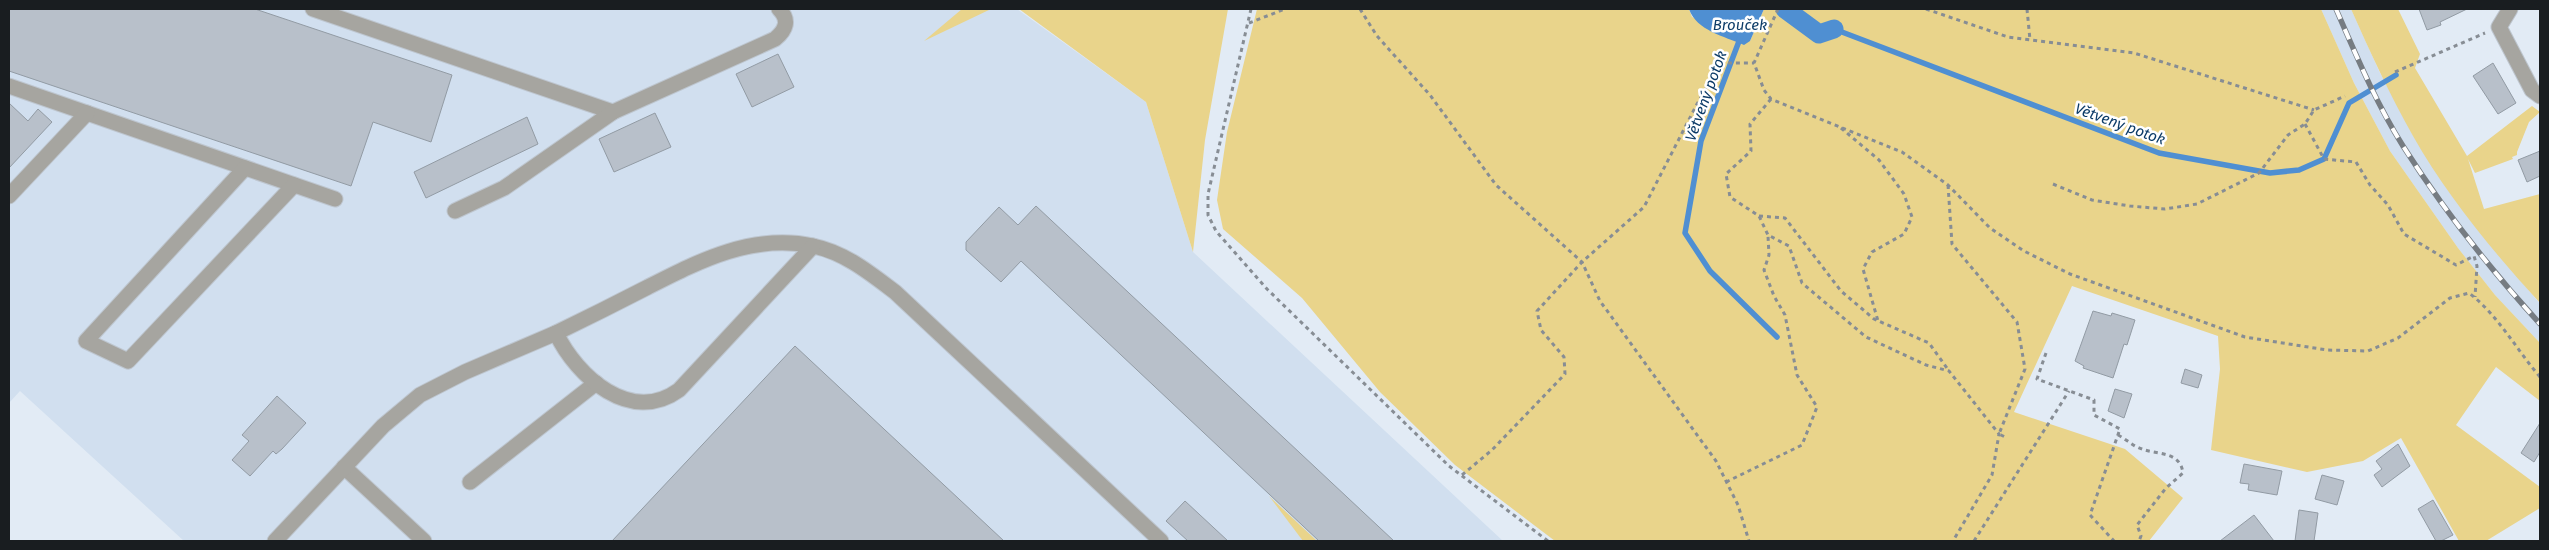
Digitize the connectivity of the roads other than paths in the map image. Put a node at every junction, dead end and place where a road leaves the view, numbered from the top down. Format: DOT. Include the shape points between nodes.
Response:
graph roads {
  1 [pos="313,9"];
  2 [pos="779,9"];
  3 [pos="2510,9"];
  4 [pos="9,86"];
  5 [pos="2540,96"];
  6 [pos="613,112"];
  7 [pos="87,113"];
  8 [pos="245,168"];
  9 [pos="294,185"];
  10 [pos="9,196"];
  11 [pos="335,199"];
  12 [pos="455,211"];
  13 [pos="813,246"];
  14 [pos="556,333"];
  15 [pos="596,384"];
  16 [pos="344,467"];
  17 [pos="470,482"];
  18 [pos="275,541"];
  19 [pos="424,541"];
  20 [pos="1161,541"];
  1 -- 6 [label="street"];
  2 -- 6 [label="street" via="786,24 775,39"];
  3 -- 5 [label="street" via="2499,27 2532,90"];
  4 -- 7 [label="street"];
  6 -- 12 [label="street" via="504,188"];
  7 -- 8 [label="street"];
  7 -- 10 [label="street"];
  8 -- 9 [label="street"];
  8 -- 9 [label="street" via="86,341 128,361"];
  9 -- 11 [label="street"];
  13 -- 14 [label="street" via="760,244 706,258"];
  13 -- 15 [label="street" via="679,390 665,400 649,403 630,401"];
  13 -- 20 [label="street" via="841,255 895,292"];
  14 -- 15 [label="street" via="569,358"];
  14 -- 16 [label="street" via="465,372 420,396 383,426"];
  15 -- 17 [label="street"];
  16 -- 18 [label="street"];
  16 -- 19 [label="street"];
}
